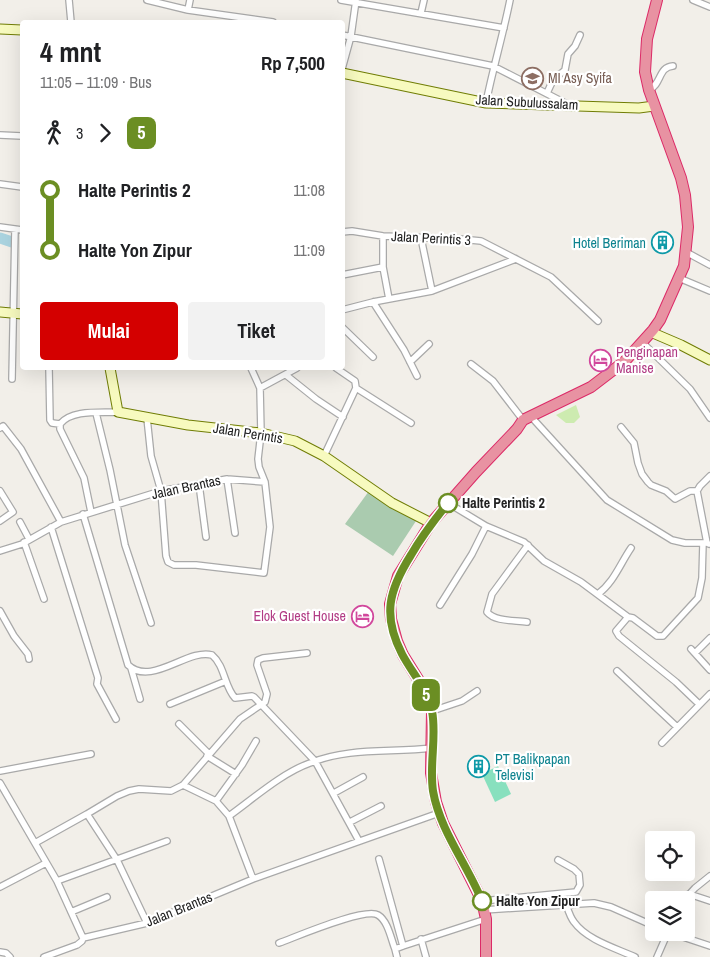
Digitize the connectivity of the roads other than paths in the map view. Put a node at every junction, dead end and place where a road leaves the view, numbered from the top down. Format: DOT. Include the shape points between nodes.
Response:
graph roads {
  1 [pos="69,0"];
  2 [pos="147,0"];
  3 [pos="190,0"];
  4 [pos="341,0"];
  5 [pos="424,0"];
  6 [pos="510,0"];
  7 [pos="657,0"];
  8 [pos="693,0"];
  9 [pos="161,1"];
  10 [pos="356,1"];
  11 [pos="710,7"];
  12 [pos="188,10"];
  13 [pos="421,13"];
  14 [pos="71,20"];
  15 [pos="259,20"];
  16 [pos="504,28"];
  17 [pos="0,29"];
  18 [pos="20,30"];
  19 [pos="345,35"];
  20 [pos="580,35"];
  21 [pos="351,36"];
  22 [pos="345,58"];
  23 [pos="493,66"];
  24 [pos="673,66"];
  25 [pos="345,74"];
  26 [pos="649,90"];
  27 [pos="547,93"];
  28 [pos="486,103"];
  29 [pos="568,104"];
  30 [pos="654,106"];
  31 [pos="0,135"];
  32 [pos="20,136"];
  33 [pos="0,184"];
  34 [pos="20,187"];
  35 [pos="0,227"];
  36 [pos="15,229"];
  37 [pos="20,230"];
  38 [pos="345,232"];
  39 [pos="383,236"];
  40 [pos="422,238"];
  41 [pos="686,252"];
  42 [pos="516,259"];
  43 [pos="710,265"];
  44 [pos="384,267"];
  45 [pos="345,274"];
  46 [pos="680,278"];
  47 [pos="432,291"];
  48 [pos="710,291"];
  49 [pos="389,300"];
  50 [pos="373,302"];
  51 [pos="345,309"];
  52 [pos="0,312"];
  53 [pos="18,314"];
  54 [pos="598,321"];
  55 [pos="345,330"];
  56 [pos="652,332"];
  57 [pos="429,344"];
  58 [pos="646,346"];
  59 [pos="373,357"];
  60 [pos="710,360"];
  61 [pos="410,362"];
  62 [pos="471,364"];
  63 [pos="49,370"];
  64 [pos="110,370"];
  65 [pos="252,370"];
  66 [pos="294,370"];
  67 [pos="339,370"];
  68 [pos="286,375"];
  69 [pos="417,376"];
  70 [pos="12,379"];
  71 [pos="260,388"];
  72 [pos="356,388"];
  73 [pos="576,398"];
  74 [pos="118,412"];
  75 [pos="96,413"];
  76 [pos="343,417"];
  77 [pos="146,418"];
  78 [pos="710,418"];
  79 [pos="523,420"];
  80 [pos="535,421"];
  81 [pos="411,423"];
  82 [pos="60,424"];
  83 [pos="1,425"];
  84 [pos="620,427"];
  85 [pos="517,429"];
  86 [pos="261,433"];
  87 [pos="324,456"];
  88 [pos="710,476"];
  89 [pos="227,479"];
  90 [pos="265,482"];
  91 [pos="198,484"];
  92 [pos="0,491"];
  93 [pos="161,491"];
  94 [pos="697,491"];
  95 [pos="448,503"];
  96 [pos="116,506"];
  97 [pos="91,512"];
  98 [pos="83,514"];
  99 [pos="0,521"];
  100 [pos="20,522"];
  101 [pos="61,522"];
  102 [pos="432,523"];
  103 [pos="486,526"];
  104 [pos="51,527"];
  105 [pos="235,533"];
  106 [pos="206,537"];
  107 [pos="27,541"];
  108 [pos="707,544"];
  109 [pos="528,545"];
  110 [pos="631,548"];
  111 [pos="0,551"];
  112 [pos="598,594"];
  113 [pos="44,599"];
  114 [pos="440,605"];
  115 [pos="0,611"];
  116 [pos="628,616"];
  117 [pos="527,622"];
  118 [pos="151,623"];
  119 [pos="710,638"];
  120 [pos="308,653"];
  121 [pos="28,659"];
  122 [pos="132,668"];
  123 [pos="710,670"];
  124 [pos="617,671"];
  125 [pos="226,681"];
  126 [pos="477,691"];
  127 [pos="710,694"];
  128 [pos="140,699"];
  129 [pos="170,704"];
  130 [pos="262,704"];
  131 [pos="699,704"];
  132 [pos="432,711"];
  133 [pos="116,719"];
  134 [pos="179,724"];
  135 [pos="678,727"];
  136 [pos="256,741"];
  137 [pos="662,743"];
  138 [pos="432,748"];
  139 [pos="91,754"];
  140 [pos="208,755"];
  141 [pos="315,761"];
  142 [pos="0,771"];
  143 [pos="236,774"];
  144 [pos="363,777"];
  145 [pos="0,783"];
  146 [pos="183,785"];
  147 [pos="334,793"];
  148 [pos="216,801"];
  149 [pos="381,806"];
  150 [pos="439,813"];
  151 [pos="87,814"];
  152 [pos="229,816"];
  153 [pos="350,822"];
  154 [pos="167,841"];
  155 [pos="359,841"];
  156 [pos="35,843"];
  157 [pos="379,859"];
  158 [pos="117,860"];
  159 [pos="558,860"];
  160 [pos="46,863"];
  161 [pos="710,876"];
  162 [pos="253,879"];
  163 [pos="57,881"];
  164 [pos="0,887"];
  165 [pos="692,891"];
  166 [pos="695,896"];
  167 [pos="107,897"];
  168 [pos="710,901"];
  169 [pos="566,904"];
  170 [pos="484,910"];
  171 [pos="71,912"];
  172 [pos="645,922"];
  173 [pos="147,923"];
  174 [pos="82,938"];
  175 [pos="421,939"];
  176 [pos="664,941"];
  177 [pos="695,941"];
  178 [pos="278,943"];
  179 [pos="403,946"];
  180 [pos="710,946"];
  181 [pos="395,949"];
  182 [pos="0,952"];
  183 [pos="10,957"];
  184 [pos="44,957"];
  185 [pos="397,957"];
  186 [pos="426,957"];
  187 [pos="486,957"];
  188 [pos="635,957"];
  189 [pos="657,957"];
  1 -- 14 [label="street"];
  2 -- 9 [label="street"];
  3 -- 12 [label="street"];
  4 -- 10 [label="street"];
  5 -- 13 [label="street"];
  6 -- 16 [label="street"];
  7 -- 26 [label="highway" via="647,38 645,72"];
  8 -- 11 [label="street"];
  9 -- 12 [label="street"];
  10 -- 13 [label="street"];
  10 -- 21 [label="street"];
  12 -- 15 [label="street"];
  13 -- 16 [label="street"];
  16 -- 23 [label="street"];
  17 -- 18 [label="street"];
  19 -- 21 [label="street"];
  20 -- 27 [label="street" via="568,54 565,70 553,80"];
  21 -- 22 [label="street"];
  21 -- 23 [label="street"];
  23 -- 27 [label="street"];
  23 -- 28 [label="street"];
  24 -- 26 [label="street" via="664,68 656,85"];
  25 -- 28 [label="street, Jalan Subulussalam"];
  26 -- 30 [label="highway"];
  27 -- 29 [label="street"];
  28 -- 29 [label="street, Jalan Subulussalam"];
  29 -- 30 [label="street, Jalan Subulussalam"];
  30 -- 41 [label="highway" via="685,195"];
  31 -- 32 [label="street"];
  33 -- 34 [label="street"];
  35 -- 36 [label="street"];
  36 -- 37 [label="street"];
  36 -- 53 [label="street"];
  38 -- 39 [label="street, Jalan Perintis 3"];
  39 -- 40 [label="street, Jalan Perintis 3"];
  39 -- 44 [label="street"];
  40 -- 42 [label="street, Jalan Perintis 3" via="481,241"];
  40 -- 47 [label="street"];
  41 -- 43 [label="street"];
  41 -- 46 [label="highway"];
  42 -- 47 [label="street"];
  42 -- 54 [label="street, Jalan Perintis 3" via="551,277"];
  44 -- 45 [label="street"];
  44 -- 49 [label="street"];
  46 -- 48 [label="street"];
  46 -- 56 [label="highway"];
  47 -- 49 [label="street"];
  49 -- 50 [label="street"];
  50 -- 51 [label="street"];
  50 -- 61 [label="street"];
  52 -- 53 [label="street"];
  53 -- 70 [label="street"];
  55 -- 59 [label="street"];
  56 -- 58 [label="highway"];
  56 -- 60 [label="street"];
  56 -- 73 [label="highway" via="612,372"];
  57 -- 61 [label="street"];
  58 -- 73 [label="highway" via="614,378 590,395"];
  58 -- 78 [label="street" via="690,389"];
  61 -- 69 [label="street"];
  62 -- 79 [label="street" via="494,381"];
  63 -- 82 [label="street" via="50,420"];
  64 -- 74 [label="street"];
  65 -- 71 [label="street"];
  66 -- 68 [label="street"];
  67 -- 72 [label="street" via="356,381"];
  68 -- 71 [label="street"];
  68 -- 76 [label="street"];
  71 -- 86 [label="street"];
  72 -- 76 [label="street"];
  72 -- 81 [label="street"];
  73 -- 79 [label="highway"];
  73 -- 80 [label="highway"];
  74 -- 75 [label="street"];
  74 -- 77 [label="street, Jalan Perintis"];
  75 -- 82 [label="street" via="74,415"];
  75 -- 96 [label="street"];
  76 -- 87 [label="street"];
  77 -- 86 [label="street, Jalan Perintis"];
  77 -- 93 [label="street" via="151,456"];
  79 -- 85 [label="highway"];
  80 -- 85 [label="highway"];
  80 -- 108 [label="street" via="607,500 672,540"];
  82 -- 97 [label="street" via="84,478"];
  83 -- 101 [label="street" via="21,449"];
  84 -- 94 [label="street" via="634,443 642,474 650,484 675,498 690,490"];
  85 -- 95 [label="highway"];
  86 -- 87 [label="street, Jalan Perintis" via="295,441"];
  86 -- 90 [label="street" via="258,459"];
  87 -- 102 [label="street, Jalan Perintis" via="392,503"];
  88 -- 94 [label="street"];
  89 -- 90 [label="street, Jalan Brantas"];
  89 -- 91 [label="street, Jalan Brantas"];
  89 -- 105 [label="street"];
  90 -- 93 [label="street" via="270,526 264,573 170,563 166,556"];
  91 -- 93 [label="street, Jalan Brantas"];
  91 -- 106 [label="street"];
  92 -- 99 [label="street" via="13,512"];
  93 -- 96 [label="street, Jalan Brantas"];
  94 -- 108 [label="street"];
  95 -- 102 [label="highway"];
  95 -- 103 [label="street"];
  96 -- 97 [label="street, Jalan Brantas"];
  96 -- 118 [label="street" via="125,545"];
  97 -- 98 [label="street, Jalan Brantas"];
  98 -- 101 [label="street, Jalan Brantas"];
  98 -- 122 [label="street" via="126,661"];
  100 -- 107 [label="street"];
  101 -- 104 [label="street, Jalan Brantas"];
  102 -- 132 [label="highway" via="398,576 390,604 402,655 421,684"];
  103 -- 109 [label="street"];
  103 -- 114 [label="street"];
  104 -- 107 [label="street, Jalan Brantas"];
  104 -- 133 [label="street" via="98,676 97,684"];
  107 -- 111 [label="street, Jalan Brantas"];
  107 -- 113 [label="street"];
  108 -- 116 [label="street" via="699,595 663,636 657,636"];
  109 -- 112 [label="street" via="544,561"];
  109 -- 117 [label="street" via="492,594 487,612 492,616"];
  110 -- 112 [label="street" via="613,580"];
  112 -- 116 [label="street"];
  115 -- 121 [label="street" via="28,654"];
  116 -- 131 [label="street" via="617,628 617,634"];
  119 -- 123 [label="street" via="693,651"];
  120 -- 130 [label="street" via="258,660 267,694"];
  122 -- 125 [label="street" via="152,671 209,654 217,660"];
  122 -- 128 [label="street"];
  124 -- 135 [label="street"];
  125 -- 129 [label="street"];
  125 -- 130 [label="street" via="235,698 252,696"];
  126 -- 132 [label="street" via="462,701"];
  127 -- 131 [label="street"];
  130 -- 140 [label="street" via="244,715"];
  130 -- 141 [label="street"];
  131 -- 135 [label="street"];
  132 -- 138 [label="highway"];
  134 -- 140 [label="street"];
  135 -- 137 [label="street"];
  136 -- 143 [label="street"];
  138 -- 141 [label="street" via="351,753"];
  138 -- 150 [label="highway" via="431,774"];
  139 -- 142 [label="street"];
  140 -- 143 [label="street"];
  140 -- 146 [label="street"];
  141 -- 147 [label="street"];
  141 -- 152 [label="street" via="289,774"];
  143 -- 148 [label="street"];
  144 -- 147 [label="street"];
  145 -- 156 [label="street"];
  146 -- 148 [label="street"];
  146 -- 151 [label="street" via="171,791 129,791"];
  147 -- 153 [label="street"];
  148 -- 152 [label="street"];
  149 -- 153 [label="street"];
  150 -- 155 [label="street, Jalan Brantas"];
  150 -- 170 [label="highway"];
  151 -- 156 [label="street"];
  151 -- 158 [label="street"];
  152 -- 162 [label="street"];
  153 -- 155 [label="street"];
  154 -- 158 [label="street"];
  155 -- 162 [label="street, Jalan Brantas"];
  156 -- 160 [label="street"];
  157 -- 179 [label="street"];
  158 -- 163 [label="street"];
  158 -- 173 [label="street"];
  159 -- 170 [label="street" via="579,874 580,885 576,892"];
  160 -- 163 [label="street"];
  160 -- 164 [label="street"];
  161 -- 165 [label="street"];
  162 -- 173 [label="street, Jalan Brantas"];
  163 -- 171 [label="street"];
  166 -- 168 [label="street"];
  167 -- 171 [label="street"];
  169 -- 170 [label="street"];
  169 -- 172 [label="street" via="594,903"];
  169 -- 188 [label="street" via="572,919 584,932"];
  170 -- 175 [label="street"];
  170 -- 187 [label="highway"];
  171 -- 174 [label="street"];
  173 -- 174 [label="street, Jalan Brantas"];
  174 -- 184 [label="street, Jalan Brantas" via="77,945"];
  175 -- 179 [label="street"];
  175 -- 186 [label="street"];
  176 -- 189 [label="street"];
  177 -- 180 [label="street"];
  178 -- 181 [label="street" via="354,916 372,913 383,919"];
  179 -- 181 [label="street"];
  181 -- 185 [label="street"];
  182 -- 183 [label="street"];
}
